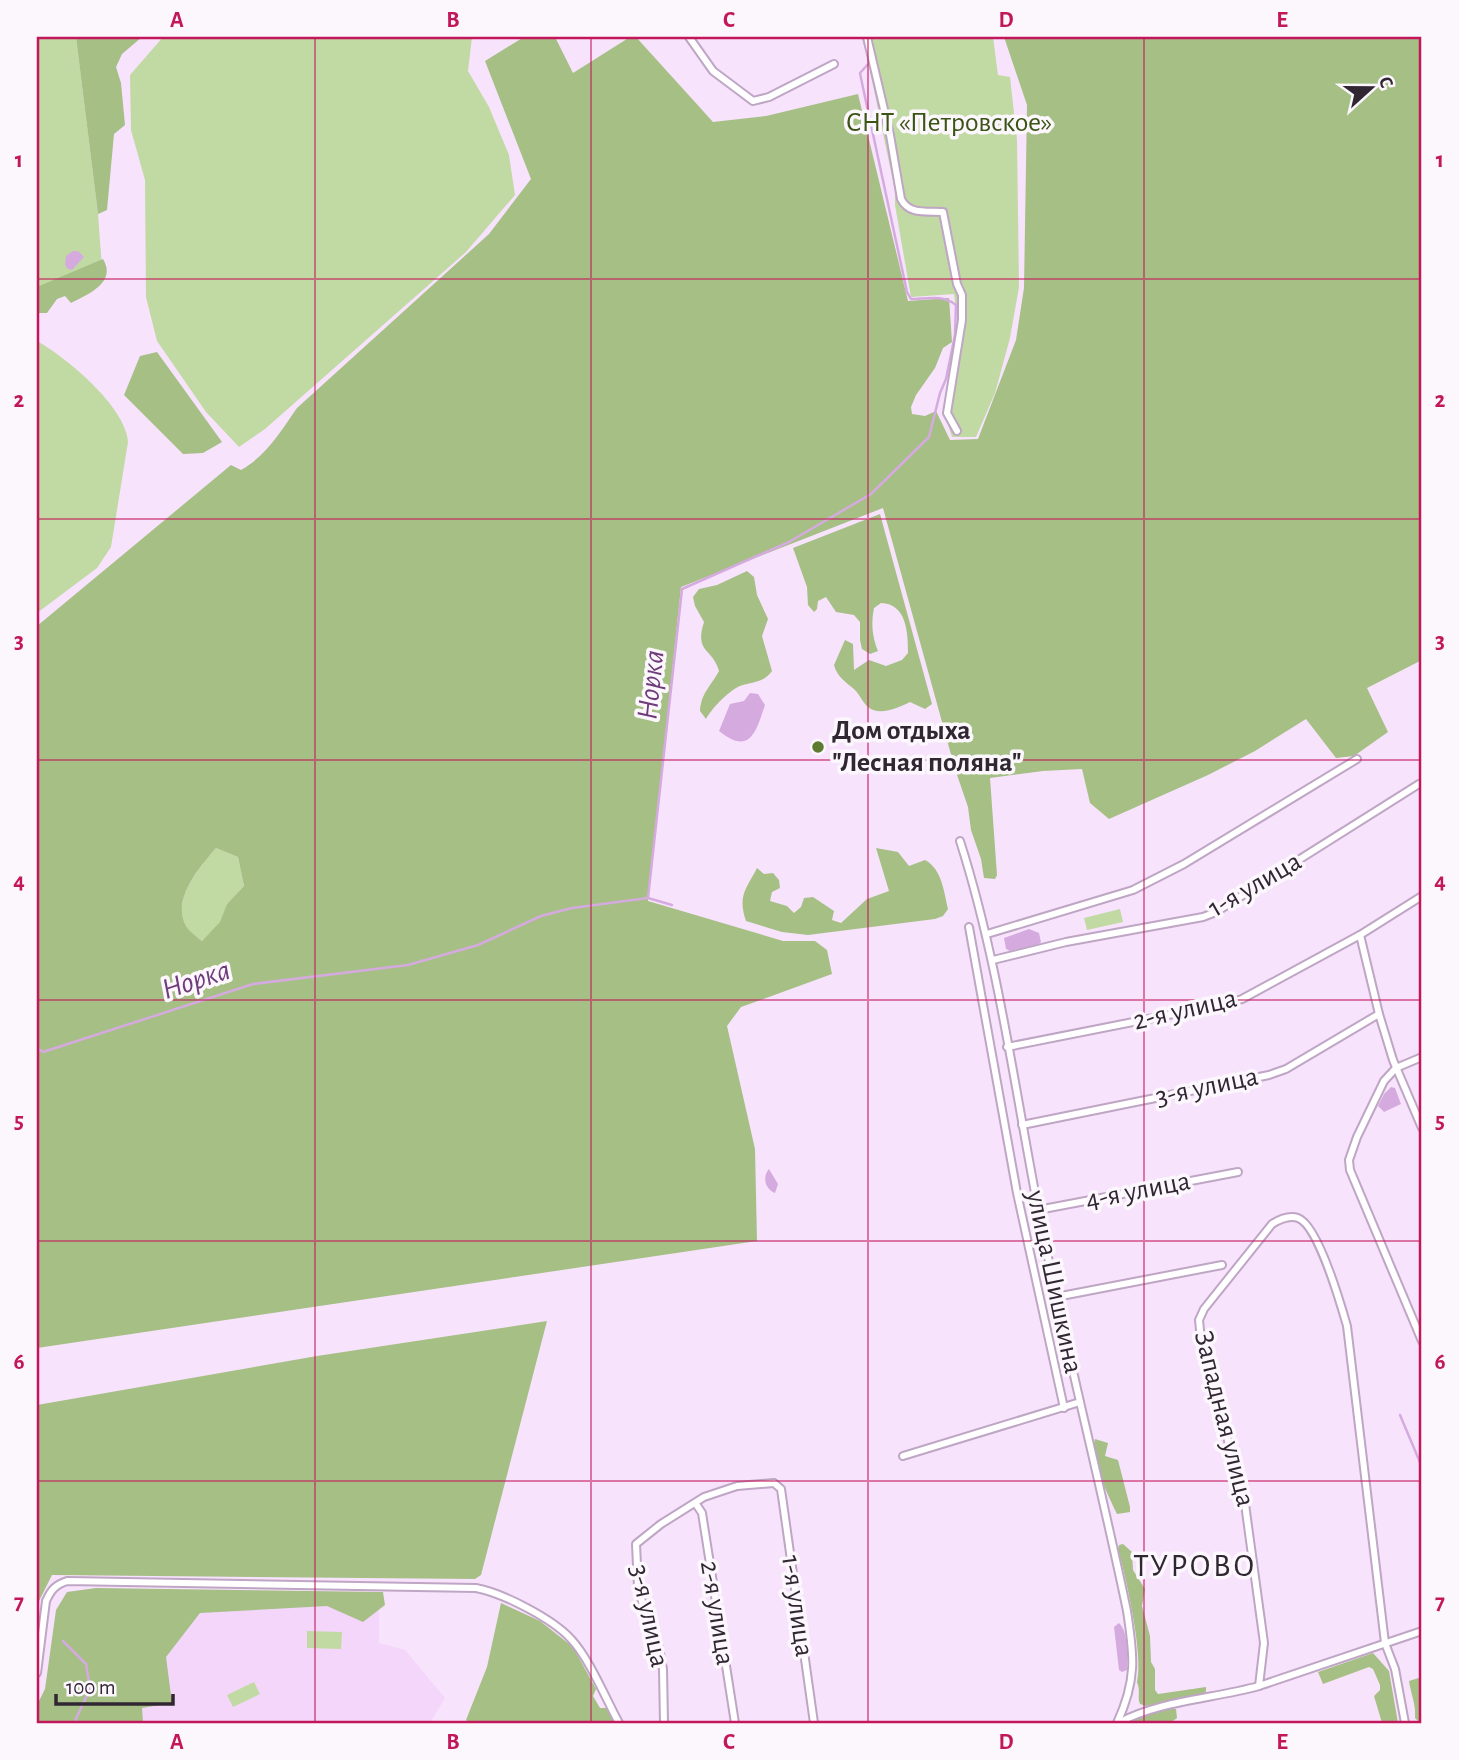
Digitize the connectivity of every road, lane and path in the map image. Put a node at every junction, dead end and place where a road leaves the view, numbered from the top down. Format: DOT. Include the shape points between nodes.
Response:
graph roads {
  1 [pos="689,37"];
  2 [pos="867,37"];
  3 [pos="834,64"];
  4 [pos="957,431"];
  5 [pos="1357,760"];
  6 [pos="1419,785"];
  7 [pos="960,841"];
  8 [pos="1422,896"];
  9 [pos="969,927"];
  10 [pos="987,934"];
  11 [pos="1360,934"];
  12 [pos="993,960"];
  13 [pos="1379,1014"];
  14 [pos="1007,1047"];
  15 [pos="1422,1057"];
  16 [pos="1396,1068"];
  17 [pos="1022,1125"];
  18 [pos="1422,1128"];
  19 [pos="1238,1172"];
  20 [pos="1038,1210"];
  21 [pos="1222,1265"];
  22 [pos="1056,1297"];
  23 [pos="1422,1342"];
  24 [pos="1080,1402"];
  25 [pos="1064,1408"];
  26 [pos="903,1456"];
  27 [pos="696,1504"];
  28 [pos="1422,1631"];
  29 [pos="1385,1643"];
  30 [pos="37,1673"];
  31 [pos="1259,1686"];
  32 [pos="619,1723"];
  33 [pos="664,1723"];
  34 [pos="735,1723"];
  35 [pos="814,1723"];
  36 [pos="1118,1723"];
  37 [pos="1405,1723"];
  1 -- 3 [label="street" via="713,71 753,101"];
  2 -- 4 [label="street" via="901,199 911,211 943,212 962,295 947,413"];
  5 -- 10 [label="street" via="1133,890"];
  6 -- 12 [label="street, 1-я улица" via="1216,912"];
  7 -- 10 [label="street, улица Шишкина"];
  8 -- 11 [label="street, 2-я улица"];
  9 -- 25 [label="street" via="1017,1193"];
  10 -- 12 [label="street, улица Шишкина"];
  11 -- 13 [label="street"];
  11 -- 14 [label="street, 2-я улица" via="1229,1003"];
  12 -- 14 [label="street, улица Шишкина"];
  13 -- 16 [label="street"];
  13 -- 17 [label="street, 3-я улица" via="1269,1075"];
  14 -- 17 [label="street, улица Шишкина"];
  15 -- 16 [label="street"];
  16 -- 18 [label="street"];
  16 -- 23 [label="street" via="1384,1081 1349,1160"];
  17 -- 20 [label="street, улица Шишкина"];
  19 -- 20 [label="street, 4-я улица"];
  20 -- 22 [label="street, улица Шишкина"];
  21 -- 22 [label="street"];
  22 -- 24 [label="street, улица Шишкина"];
  24 -- 25 [label="street"];
  24 -- 36 [label="street, улица Шишкина" via="1134,1659"];
  25 -- 26 [label="street"];
  27 -- 33 [label="street, 3-я улица" via="640,1540 635,1550 638,1587 663,1669"];
  27 -- 34 [label="street, 2-я улица" via="702,1513"];
  27 -- 35 [label="street, 1-я улица" via="737,1486 774,1483 780,1489"];
  28 -- 29 [label="street"];
  29 -- 31 [label="street"];
  29 -- 31 [label="street, Западная улица" via="1347,1326 1310,1229 1289,1217 1272,1224 1199,1320 1245,1504 1264,1643"];
  29 -- 37 [label="street"];
  30 -- 32 [label="street" via="46,1601 58,1584 67,1581 461,1587 500,1594 563,1631 573,1640"];
  31 -- 36 [label="street" via="1166,1705"];
}
